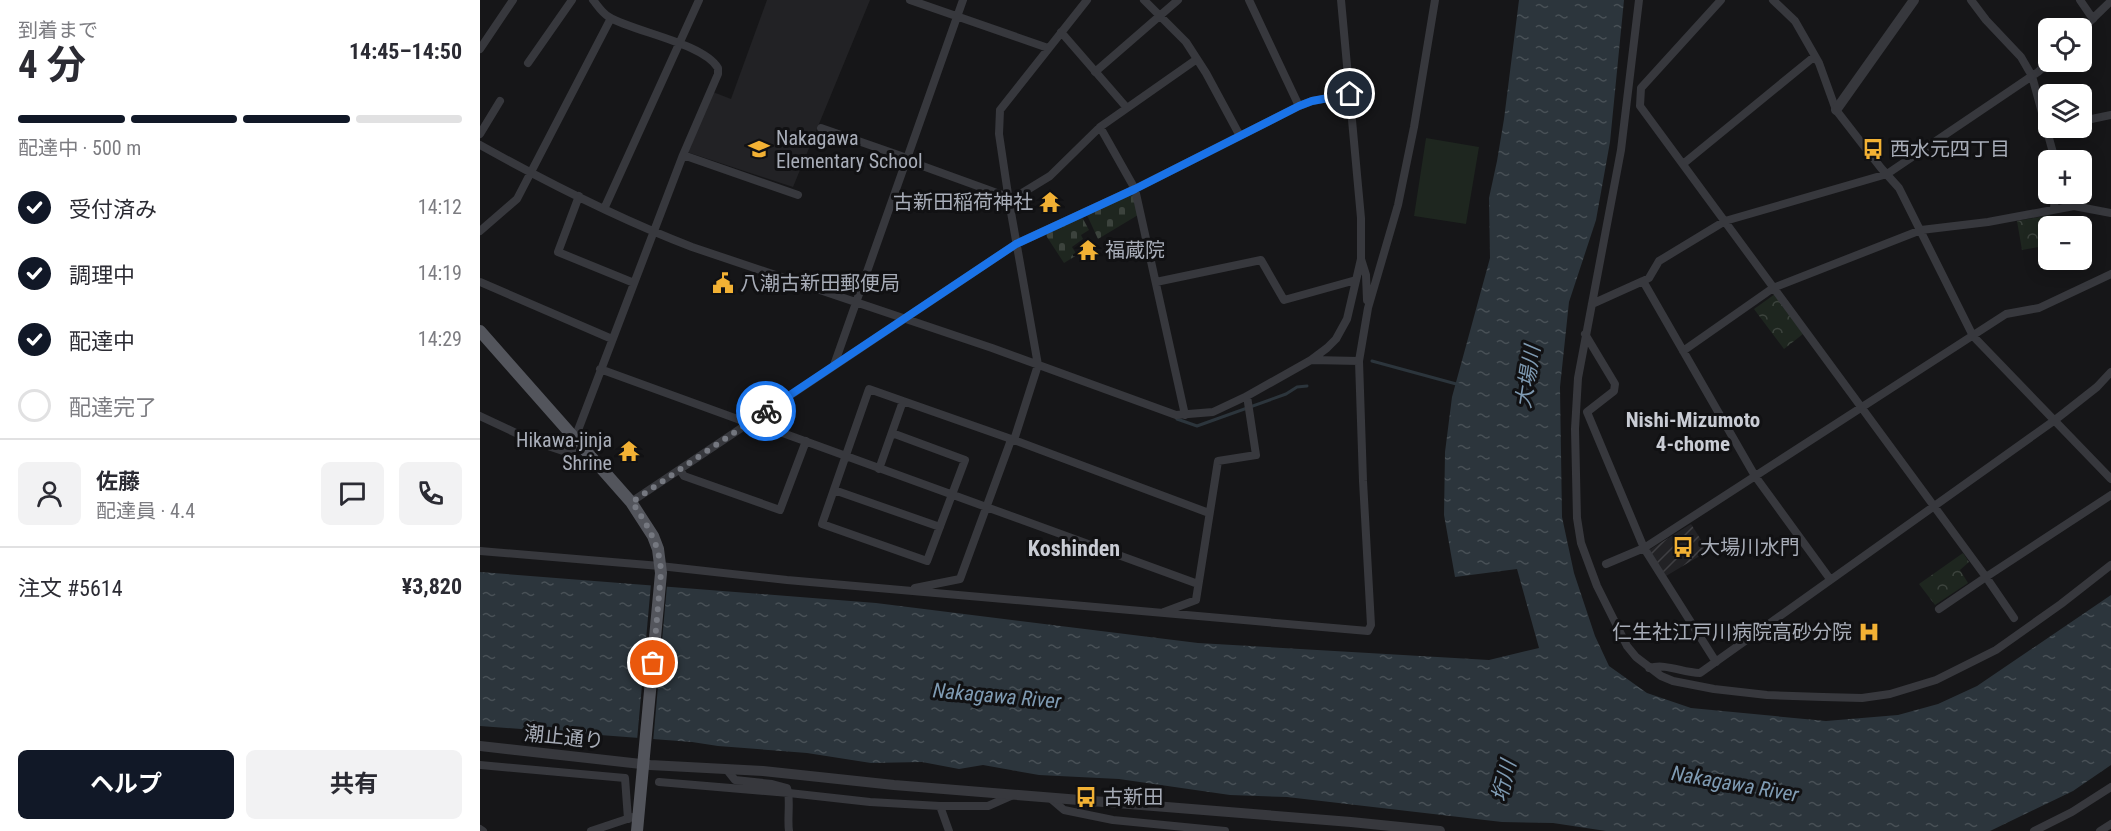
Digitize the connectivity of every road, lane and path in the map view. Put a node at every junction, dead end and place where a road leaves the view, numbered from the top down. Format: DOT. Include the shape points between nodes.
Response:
graph roads {
  1 [pos="513,0"];
  2 [pos="572,0"];
  3 [pos="593,0"];
  4 [pos="699,0"];
  5 [pos="910,0"];
  6 [pos="963,0"];
  7 [pos="1087,0"];
  8 [pos="1144,0"];
  9 [pos="1178,0"];
  10 [pos="1249,0"];
  11 [pos="1341,0"];
  12 [pos="1435,0"];
  13 [pos="1639,0"];
  14 [pos="1721,0"];
  15 [pos="1773,0"];
  16 [pos="1914,0"];
  17 [pos="1971,0"];
  18 [pos="2080,0"];
  19 [pos="2111,1"];
  20 [pos="1160,15"];
  21 [pos="957,16"];
  22 [pos="611,18"];
  23 [pos="2093,19"];
  24 [pos="1060,32"];
  25 [pos="680,44"];
  26 [pos="1048,48"];
  27 [pos="480,49"];
  28 [pos="1815,56"];
  29 [pos="1197,59"];
  30 [pos="528,63"];
  31 [pos="2038,71"];
  32 [pos="1095,72"];
  33 [pos="2032,76"];
  34 [pos="1350,94"];
  35 [pos="2038,94"];
  36 [pos="500,101"];
  37 [pos="1299,106"];
  38 [pos="1127,108"];
  39 [pos="1836,110"];
  40 [pos="2111,115"];
  41 [pos="2092,119"];
  42 [pos="1100,127"];
  43 [pos="821,128"];
  44 [pos="480,134"];
  45 [pos="1240,136"];
  46 [pos="480,145"];
  47 [pos="683,154"];
  48 [pos="906,159"];
  49 [pos="1683,164"];
  50 [pos="530,172"];
  51 [pos="1887,174"];
  52 [pos="1135,189"];
  53 [pos="798,195"];
  54 [pos="579,196"];
  55 [pos="1008,199"];
  56 [pos="2054,204"];
  57 [pos="604,209"];
  58 [pos="2054,209"];
  59 [pos="2111,213"];
  60 [pos="1725,221"];
  61 [pos="1921,230"];
  62 [pos="480,231"];
  63 [pos="653,232"];
  64 [pos="1016,244"];
  65 [pos="1361,259"];
  66 [pos="2111,274"];
  67 [pos="1356,280"];
  68 [pos="1643,281"];
  69 [pos="480,282"];
  70 [pos="1156,282"];
  71 [pos="634,283"];
  72 [pos="1773,288"];
  73 [pos="856,302"];
  74 [pos="1592,304"];
  75 [pos="1368,308"];
  76 [pos="904,319"];
  77 [pos="480,331"];
  78 [pos="1585,334"];
  79 [pos="1973,336"];
  80 [pos="612,339"];
  81 [pos="1683,351"];
  82 [pos="1311,360"];
  83 [pos="1359,361"];
  84 [pos="1038,365"];
  85 [pos="834,366"];
  86 [pos="600,369"];
  87 [pos="2111,372"];
  88 [pos="1247,396"];
  89 [pos="903,401"];
  90 [pos="1861,408"];
  91 [pos="1185,415"];
  92 [pos="480,416"];
  93 [pos="755,419"];
  94 [pos="2055,420"];
  95 [pos="746,425"];
  96 [pos="891,433"];
  97 [pos="1012,440"];
  98 [pos="577,441"];
  99 [pos="806,441"];
  100 [pos="846,456"];
  101 [pos="879,468"];
  102 [pos="680,470"];
  103 [pos="1755,477"];
  104 [pos="2111,479"];
  105 [pos="834,490"];
  106 [pos="952,494"];
  107 [pos="2111,495"];
  108 [pos="632,502"];
  109 [pos="986,506"];
  110 [pos="1933,506"];
  111 [pos="1209,513"];
  112 [pos="940,527"];
  113 [pos="1644,548"];
  114 [pos="480,551"];
  115 [pos="1606,564"];
  116 [pos="2111,565"];
  117 [pos="661,569"];
  118 [pos="1986,577"];
  119 [pos="1830,579"];
  120 [pos="1198,584"];
  121 [pos="910,590"];
  122 [pos="1939,609"];
  123 [pos="1161,614"];
  124 [pos="2014,618"];
  125 [pos="1716,662"];
  126 [pos="1649,668"];
  127 [pos="480,748"];
  128 [pos="644,759"];
  129 [pos="480,765"];
  130 [pos="727,770"];
  131 [pos="659,782"];
  132 [pos="2111,787"];
  133 [pos="789,793"];
  134 [pos="1014,795"];
  135 [pos="1050,798"];
  136 [pos="940,806"];
  137 [pos="634,817"];
  138 [pos="1113,820"];
  139 [pos="2111,824"];
  140 [pos="1350,826"];
  141 [pos="1174,829"];
  142 [pos="591,831"];
  143 [pos="638,831"];
  144 [pos="789,831"];
  145 [pos="949,831"];
  146 [pos="1112,831"];
  147 [pos="1225,831"];
  148 [pos="1440,831"];
  149 [pos="2034,831"];
  150 [pos="2100,831"];
  1 -- 27 [label="street"];
  2 -- 30 [label="street"];
  3 -- 22 [label="street"];
  4 -- 25 [label="street"];
  5 -- 21 [label="street"];
  6 -- 21 [label="street"];
  7 -- 24 [label="street"];
  8 -- 20 [label="street"];
  9 -- 20 [label="street"];
  10 -- 37 [label="street"];
  11 -- 34 [label="street"];
  12 -- 75 [label="street" via="1398,205"];
  13 -- 74 [label="street" via="1621,150"];
  14 -- 49 [label="street" via="1641,87 1640,106"];
  15 -- 28 [label="street" via="1795,21"];
  16 -- 39 [label="street"];
  17 -- 33 [label="street" via="2021,57"];
  18 -- 23 [label="street"];
  19 -- 23 [label="street"];
  20 -- 29 [label="street"];
  20 -- 32 [label="street"];
  21 -- 26 [label="street"];
  21 -- 48 [label="street"];
  22 -- 25 [label="street"];
  22 -- 50 [label="street"];
  24 -- 26 [label="street"];
  24 -- 32 [label="street"];
  25 -- 47 [label="street" via="713,61 718,68"];
  25 -- 57 [label="street"];
  26 -- 55 [label="street" via="1000,110 999,134"];
  28 -- 39 [label="street"];
  28 -- 49 [label="street"];
  29 -- 38 [label="street"];
  29 -- 45 [label="street"];
  31 -- 33 [label="street"];
  32 -- 38 [label="street"];
  33 -- 35 [label="street"];
  33 -- 51 [label="street"];
  34 -- 37 [label="street"];
  34 -- 65 [label="street" via="1360,198"];
  36 -- 44 [label="street"];
  37 -- 45 [label="street"];
  38 -- 42 [label="street"];
  39 -- 51 [label="street"];
  40 -- 41 [label="street"];
  42 -- 52 [label="street"];
  42 -- 55 [label="street" via="1050,176"];
  43 -- 48 [label="street"];
  45 -- 52 [label="street"];
  46 -- 50 [label="street"];
  47 -- 53 [label="street"];
  47 -- 63 [label="street"];
  48 -- 55 [label="street"];
  48 -- 73 [label="street"];
  49 -- 60 [label="street"];
  50 -- 54 [label="street"];
  50 -- 62 [label="street" via="517,199"];
  51 -- 60 [label="street"];
  51 -- 61 [label="street"];
  52 -- 64 [label="street"];
  52 -- 70 [label="street"];
  54 -- 57 [label="street"];
  54 -- 71 [label="street" via="558,252"];
  55 -- 64 [label="street"];
  56 -- 58 [label="street"];
  57 -- 63 [label="street"];
  58 -- 59 [label="street" via="2074,206"];
  58 -- 61 [label="street"];
  60 -- 68 [label="street" via="1659,261"];
  60 -- 72 [label="street"];
  61 -- 72 [label="street"];
  61 -- 79 [label="street"];
  63 -- 71 [label="street"];
  63 -- 73 [label="street"];
  64 -- 76 [label="street"];
  64 -- 84 [label="street"];
  65 -- 67 [label="street"];
  65 -- 75 [label="street"];
  66 -- 79 [label="street" via="2039,308 2006,314"];
  67 -- 70 [label="street" via="1284,300 1261,260"];
  67 -- 82 [label="street" via="1347,320 1336,339"];
  68 -- 74 [label="street"];
  68 -- 81 [label="street"];
  69 -- 80 [label="street"];
  70 -- 91 [label="street"];
  71 -- 80 [label="street"];
  72 -- 81 [label="street"];
  72 -- 90 [label="street"];
  73 -- 76 [label="street"];
  73 -- 85 [label="street"];
  74 -- 78 [label="street"];
  75 -- 83 [label="street"];
  76 -- 84 [label="street"];
  76 -- 85 [label="street"];
  77 -- 98 [label="main road"];
  78 -- 113 [label="street" via="1615,384 1614,391 1587,412"];
  78 -- 126 [label="street" via="1576,393 1576,494 1581,543 1627,646"];
  79 -- 90 [label="street"];
  79 -- 94 [label="street"];
  80 -- 86 [label="street"];
  81 -- 103 [label="street"];
  82 -- 83 [label="street"];
  82 -- 88 [label="street"];
  83 -- 123 [label="street" via="1370,629"];
  84 -- 91 [label="street"];
  84 -- 97 [label="street"];
  85 -- 93 [label="street"];
  86 -- 95 [label="street"];
  86 -- 98 [label="street"];
  87 -- 94 [label="street"];
  88 -- 91 [label="street" via="1213,412"];
  88 -- 111 [label="street" via="1256,455 1218,461"];
  89 -- 96 [label="street"];
  89 -- 97 [label="street"];
  89 -- 100 [label="street" via="870,389"];
  90 -- 103 [label="street"];
  90 -- 110 [label="street"];
  92 -- 98 [label="street" via="569,453"];
  93 -- 95 [label="street"];
  93 -- 99 [label="street" via="758,424"];
  94 -- 104 [label="street"];
  94 -- 110 [label="street"];
  95 -- 102 [label="street"];
  96 -- 101 [label="street"];
  96 -- 106 [label="street" via="965,460"];
  97 -- 109 [label="street"];
  97 -- 111 [label="street"];
  98 -- 108 [label="main road"];
  99 -- 100 [label="street"];
  99 -- 102 [label="street" via="780,510 684,476"];
  100 -- 101 [label="street"];
  100 -- 105 [label="street"];
  101 -- 106 [label="street"];
  102 -- 108 [label="street"];
  103 -- 113 [label="street"];
  103 -- 119 [label="street"];
  105 -- 112 [label="street"];
  105 -- 112 [label="street" via="822,524 927,561"];
  106 -- 109 [label="street"];
  106 -- 112 [label="street"];
  107 -- 118 [label="street"];
  108 -- 117 [label="main road" via="653,536"];
  109 -- 120 [label="street"];
  109 -- 121 [label="street" via="960,579"];
  110 -- 118 [label="street"];
  110 -- 119 [label="street"];
  111 -- 120 [label="street"];
  113 -- 115 [label="street"];
  113 -- 125 [label="street"];
  114 -- 117 [label="street"];
  116 -- 126 [label="street" via="1996,650 1936,680 1890,694 1849,698 1741,693 1673,681"];
  117 -- 121 [label="street"];
  117 -- 128 [label="main road"];
  118 -- 122 [label="street"];
  118 -- 124 [label="street"];
  119 -- 125 [label="street"];
  120 -- 123 [label="street" via="1196,600"];
  121 -- 123 [label="street"];
  125 -- 126 [label="street" via="1700,673 1663,665"];
  127 -- 128 [label="street, 潮止通り"];
  128 -- 130 [label="street, 潮止通り"];
  128 -- 137 [label="main road"];
  129 -- 137 [label="street" via="626,778"];
  130 -- 133 [label="street" via="735,780 772,784 787,788"];
  130 -- 134 [label="street, 潮止通り"];
  131 -- 133 [label="street"];
  132 -- 149 [label="street"];
  133 -- 136 [label="street"];
  133 -- 144 [label="street"];
  134 -- 135 [label="street, 潮止通り"];
  134 -- 136 [label="street" via="988,806"];
  135 -- 138 [label="street" via="1064,810"];
  135 -- 140 [label="street, 潮止通り"];
  136 -- 145 [label="street"];
  137 -- 142 [label="street"];
  137 -- 143 [label="main road"];
  138 -- 141 [label="street"];
  138 -- 146 [label="street"];
  139 -- 150 [label="street"];
  140 -- 148 [label="street, 潮止通り"];
  141 -- 147 [label="street"];
}
